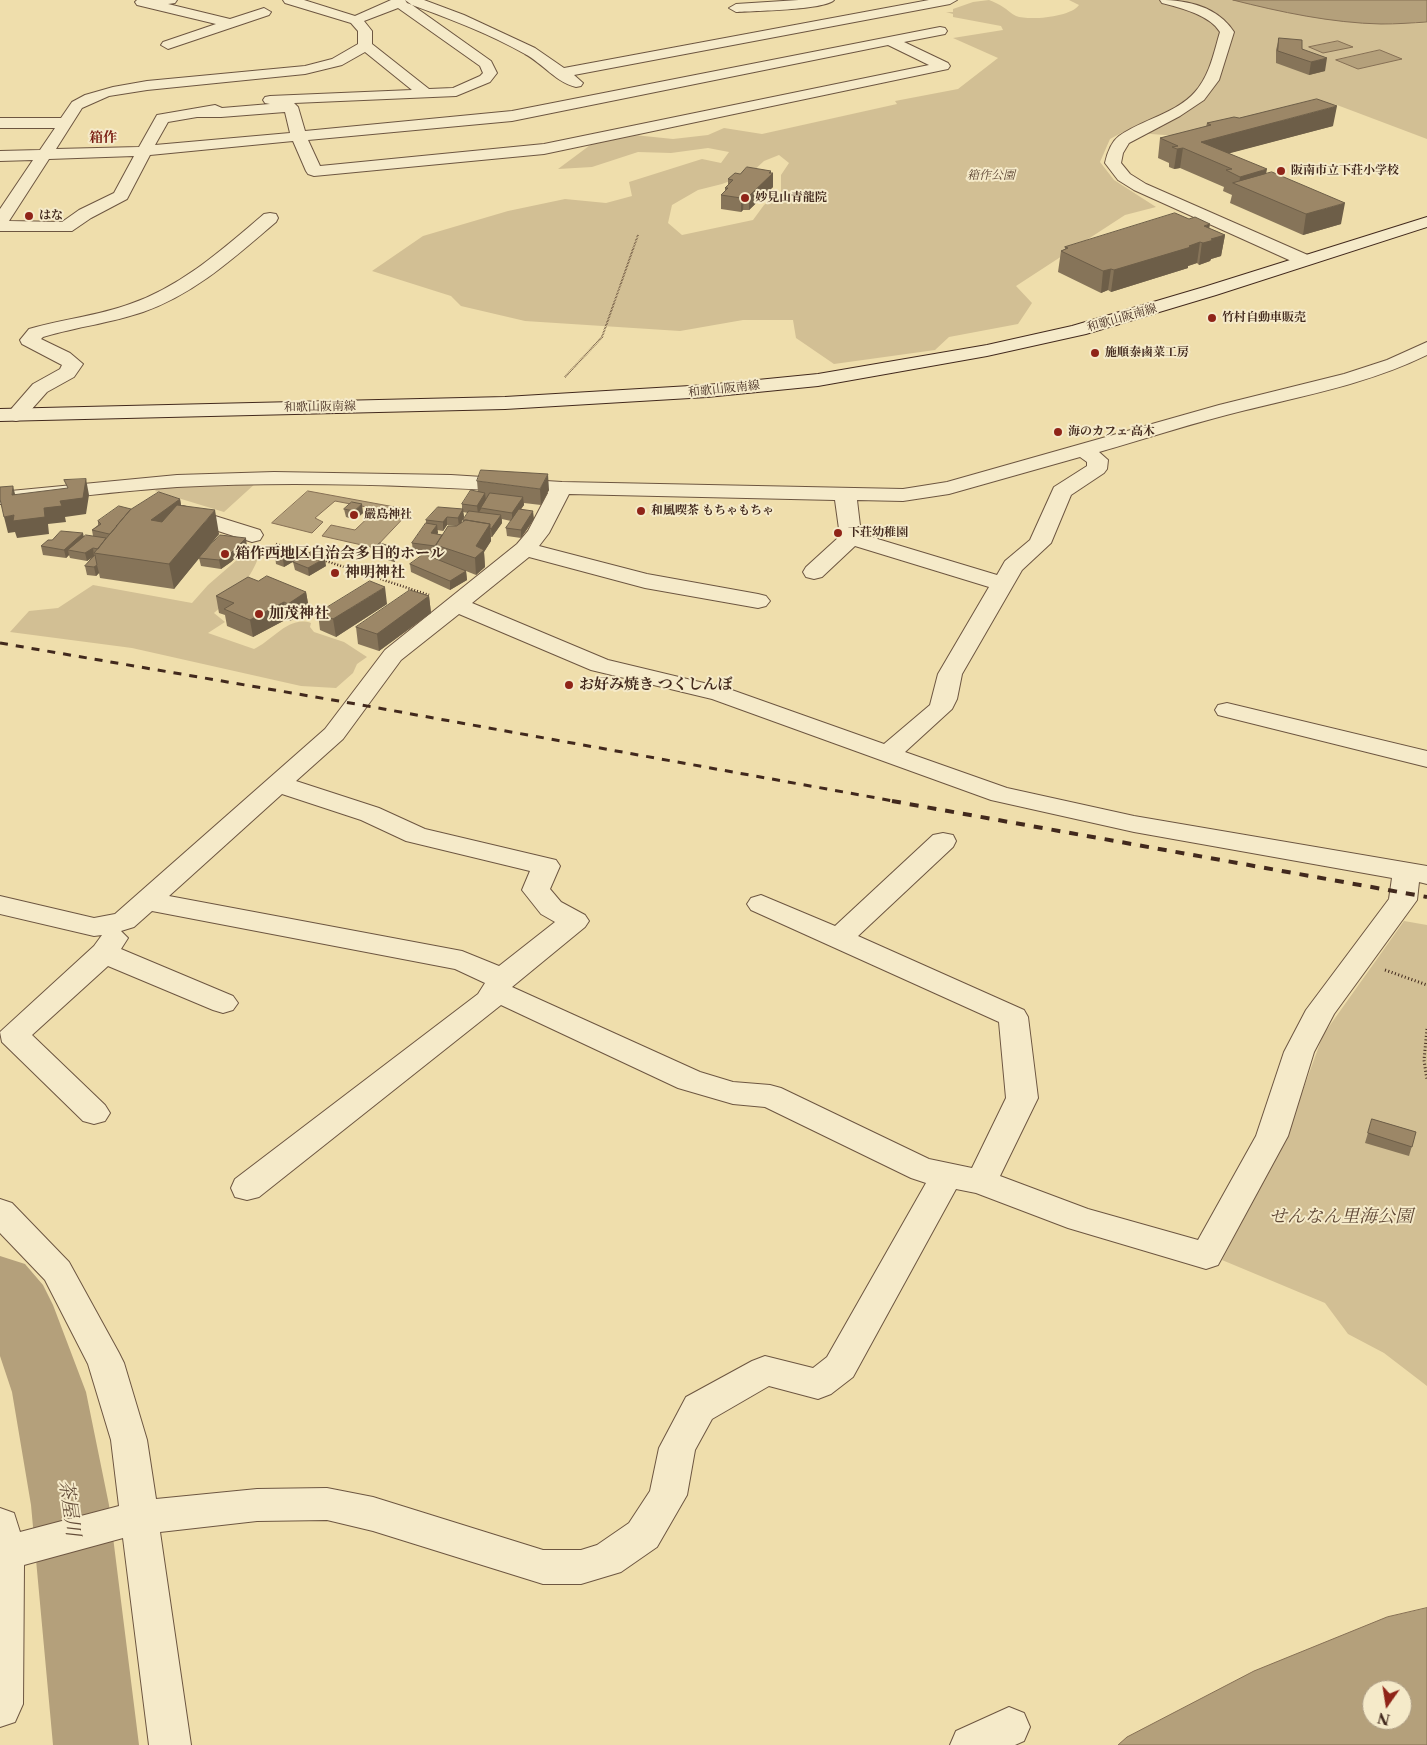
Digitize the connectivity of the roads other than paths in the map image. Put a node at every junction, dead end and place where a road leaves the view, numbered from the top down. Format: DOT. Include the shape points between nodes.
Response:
graph roads {
  1 [pos="170,0"];
  2 [pos="290,0"];
  3 [pos="827,0"];
  4 [pos="950,0"];
  5 [pos="1167,0"];
  6 [pos="402,1"];
  7 [pos="896,5"];
  8 [pos="264,12"];
  9 [pos="356,20"];
  10 [pos="230,23"];
  11 [pos="817,24"];
  12 [pos="732,40"];
  13 [pos="890,41"];
  14 [pos="168,45"];
  15 [pos="365,45"];
  16 [pos="777,64"];
  17 [pos="795,72"];
  18 [pos="560,73"];
  19 [pos="812,81"];
  20 [pos="830,90"];
  21 [pos="425,94"];
  22 [pos="601,99"];
  23 [pos="615,109"];
  24 [pos="197,112"];
  25 [pos="630,118"];
  26 [pos="0,123"];
  27 [pos="65,123"];
  28 [pos="646,127"];
  29 [pos="299,136"];
  30 [pos="145,151"];
  31 [pos="0,156"];
  32 [pos="44,156"];
  33 [pos="0,190"];
  34 [pos="21,190"];
  35 [pos="270,218"];
  36 [pos="0,222"];
  37 [pos="1427,222"];
  38 [pos="0,226"];
  39 [pos="1304,260"];
  40 [pos="1427,348"];
  41 [pos="8,415"];
  42 [pos="1083,450"];
  43 [pos="108,487"];
  44 [pos="562,488"];
  45 [pos="845,494"];
  46 [pos="0,498"];
  47 [pos="252,536"];
  48 [pos="851,538"];
  49 [pos="525,549"];
  50 [pos="814,572"];
  51 [pos="1003,584"];
  52 [pos="758,601"];
  53 [pos="456,604"];
  54 [pos="1227,710"];
  55 [pos="887,754"];
  56 [pos="1427,759"];
  57 [pos="278,784"];
  58 [pos="943,841"];
  59 [pos="1422,869"];
  60 [pos="147,901"];
  61 [pos="760,904"];
  62 [pos="0,905"];
  63 [pos="124,921"];
  64 [pos="838,939"];
  65 [pos="104,953"];
  66 [pos="499,985"];
  67 [pos="223,1002"];
  68 [pos="94,1113"];
  69 [pos="964,1178"];
  70 [pos="247,1188"];
  71 [pos="0,1212"];
  72 [pos="127,1521"];
  73 [pos="12,1541"];
  74 [pos="0,1708"];
  75 [pos="1009,1727"];
  76 [pos="170,1745"];
  77 [pos="971,1745"];
  1 -- 10 [label="street" via="142,2"];
  2 -- 9 [label="street"];
  3 -- 11 [label="street" via="737,14 804,19"];
  4 -- 7 [label="street"];
  5 -- 39 [label="street" via="1221,22 1226,32 1212,80 1199,97 1123,140 1113,164 1124,177 1140,187"];
  6 -- 9 [label="street"];
  6 -- 18 [label="street" via="495,33 536,54"];
  6 -- 21 [label="street" via="486,64 490,73 485,79 456,92"];
  7 -- 11 [label="street"];
  7 -- 13 [label="street" via="940,30"];
  8 -- 10 [label="street"];
  9 -- 15 [label="street" via="365,31"];
  10 -- 14 [label="street"];
  11 -- 12 [label="street"];
  12 -- 16 [label="street"];
  12 -- 18 [label="street"];
  13 -- 16 [label="street"];
  13 -- 20 [label="street" via="943,66"];
  15 -- 21 [label="street"];
  15 -- 27 [label="street" via="342,61 325,67 133,86 111,91 77,105"];
  16 -- 17 [label="street"];
  16 -- 22 [label="street"];
  18 -- 22 [label="street"];
  19 -- 20 [label="street"];
  20 -- 28 [label="street"];
  21 -- 24 [label="street" via="275,99"];
  22 -- 23 [label="street"];
  22 -- 29 [label="street" via="512,116"];
  24 -- 29 [label="street" via="221,114 291,107"];
  24 -- 30 [label="street" via="162,118"];
  25 -- 28 [label="street"];
  26 -- 27 [label="street"];
  27 -- 32 [label="street"];
  28 -- 29 [label="street" via="544,149 314,171"];
  29 -- 30 [label="street"];
  30 -- 32 [label="street"];
  30 -- 38 [label="street" via="121,196 66,227"];
  31 -- 32 [label="street"];
  32 -- 34 [label="street"];
  33 -- 34 [label="street"];
  34 -- 36 [label="street"];
  35 -- 41 [label="street" via="219,263 166,295 111,315 36,333 29,340 73,364 67,373 40,388"];
  37 -- 39 [label="street, 和歌山阪南線"];
  39 -- 41 [label="street, 和歌山阪南線" via="1074,331 948,358 810,381 544,402"];
  40 -- 42 [label="street" via="1394,364 1351,378"];
  42 -- 45 [label="street" via="949,488 903,495"];
  42 -- 51 [label="street" via="1098,460 1097,468 1062,492 1040,543 1013,566"];
  43 -- 44 [label="street" via="274,478"];
  43 -- 46 [label="street"];
  43 -- 47 [label="street"];
  44 -- 45 [label="street"];
  44 -- 49 [label="street" via="538,533"];
  45 -- 48 [label="street"];
  48 -- 50 [label="street"];
  48 -- 51 [label="street"];
  49 -- 52 [label="street" via="645,580"];
  49 -- 53 [label="street"];
  51 -- 55 [label="street" via="950,674 946,699 940,709"];
  53 -- 55 [label="street" via="600,665 720,694"];
  53 -- 57 [label="street" via="394,655 334,734"];
  54 -- 56 [label="street"];
  55 -- 59 [label="street" via="1000,794 1134,824"];
  57 -- 60 [label="street"];
  57 -- 66 [label="street" via="370,814 416,835 546,866 536,890 551,908 575,921"];
  58 -- 64 [label="street"];
  59 -- 69 [label="street" via="1403,900 1321,1010 1298,1052 1272,1136 1206,1256 1080,1219"];
  60 -- 63 [label="street"];
  60 -- 66 [label="street" via="462,961"];
  61 -- 64 [label="street"];
  62 -- 63 [label="street" via="94,927"];
  63 -- 65 [label="street"];
  64 -- 69 [label="street" via="1013,1017 1022,1098"];
  65 -- 67 [label="street"];
  65 -- 68 [label="street" via="13,1036"];
  66 -- 69 [label="street" via="688,1080 733,1093 770,1096 922,1170"];
  66 -- 70 [label="street" via="489,1001"];
  69 -- 72 [label="street" via="840,1367 818,1384 766,1371 699,1408 677,1448 668,1495 642,1534 606,1560 581,1567 543,1567 373,1514 327,1504 257,1505"];
  71 -- 72 [label="street" via="57,1270 106,1363 130,1440"];
  72 -- 73 [label="street"];
  72 -- 76 [label="street"];
  73 -- 74 [label="street"];
  75 -- 77 [label="street"];
}
